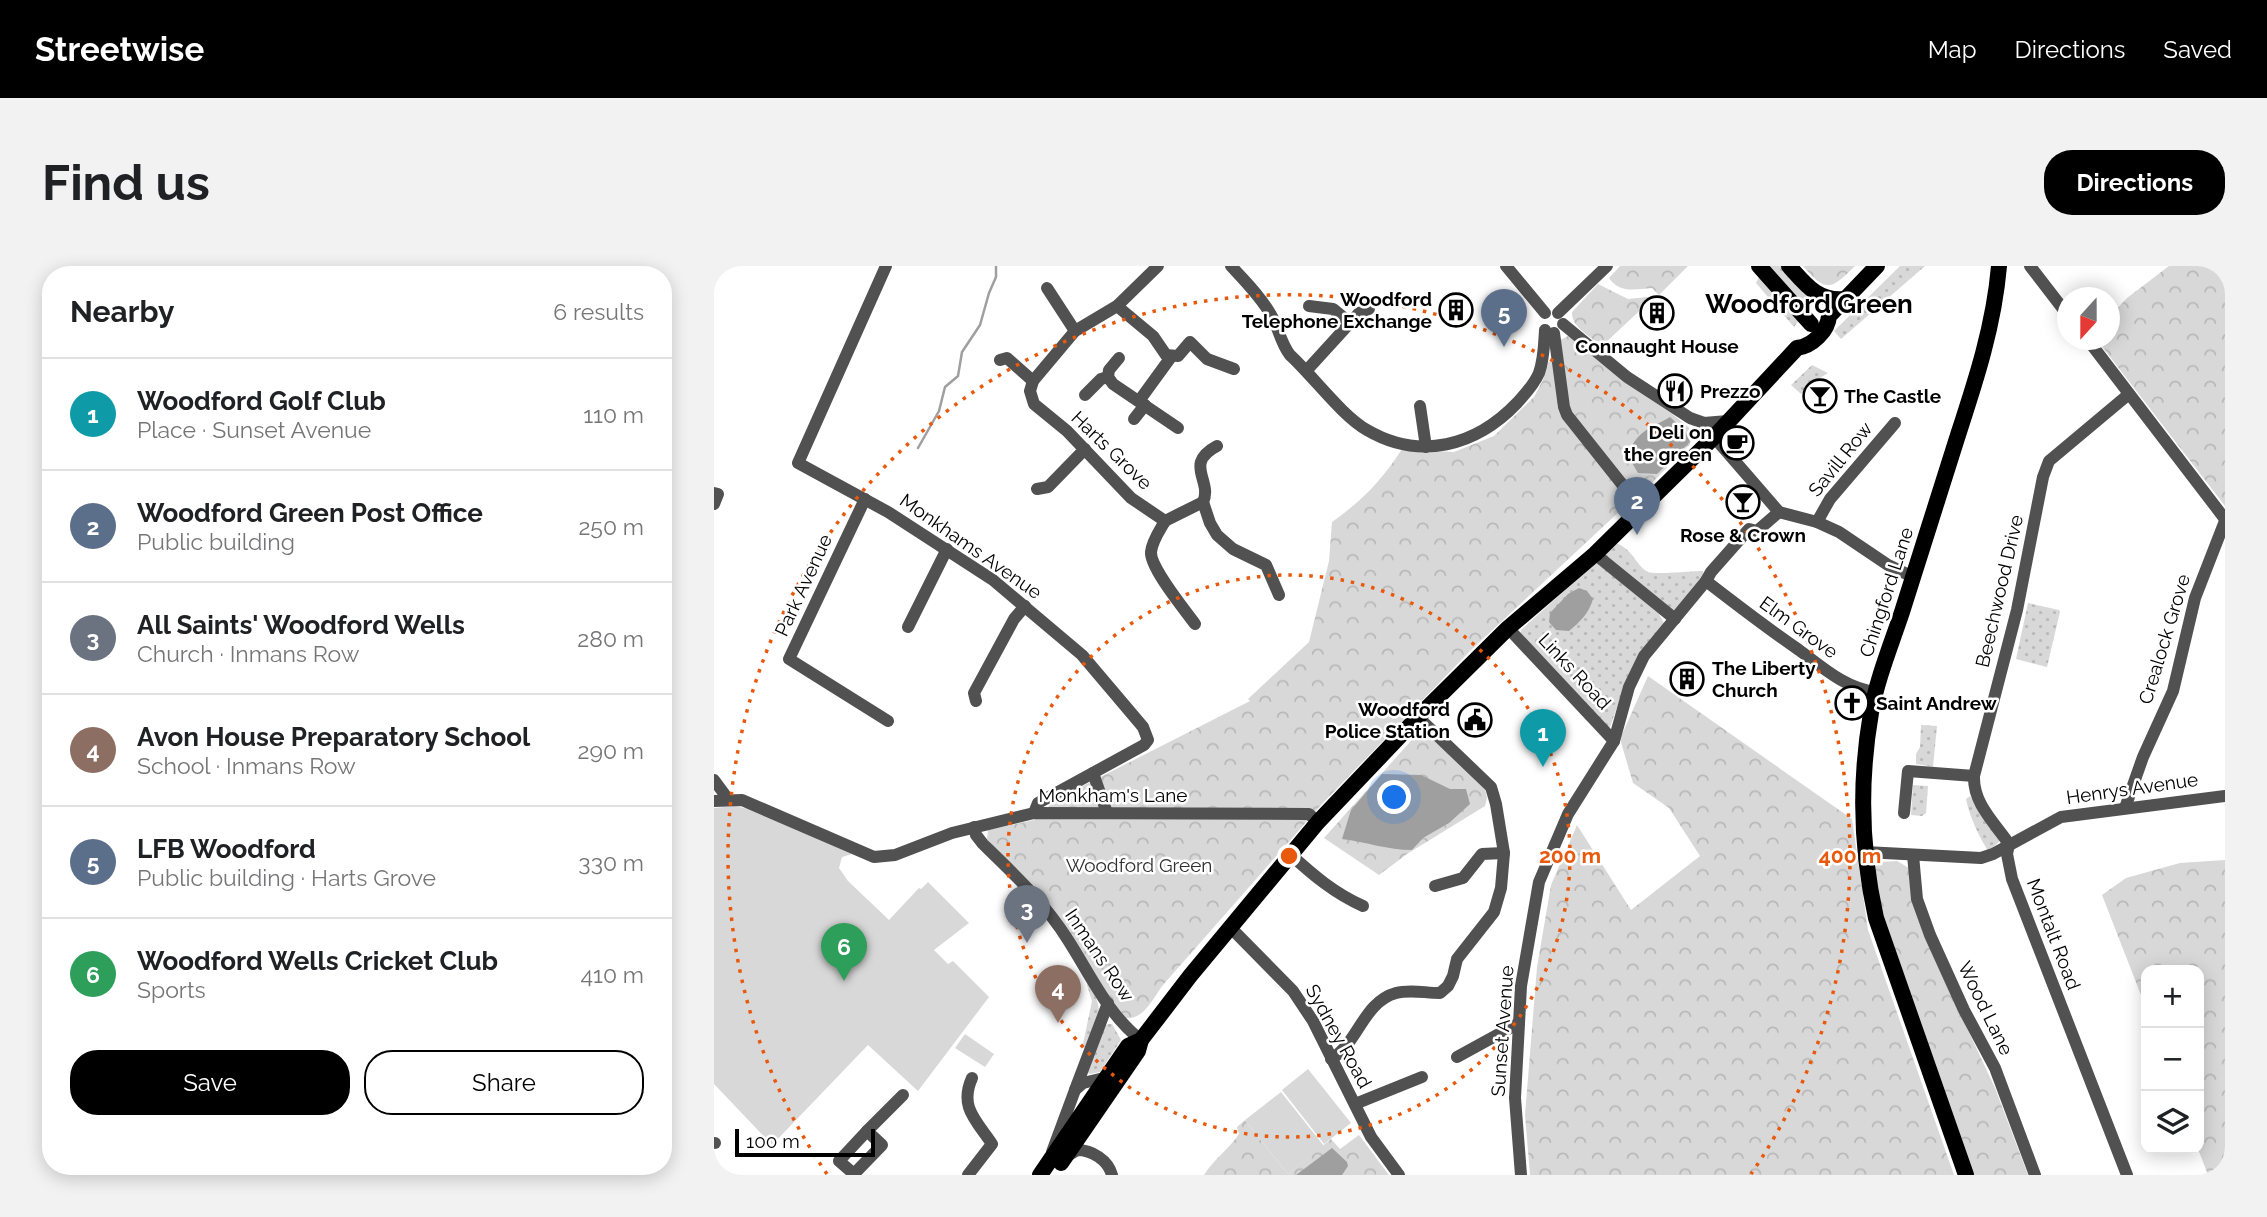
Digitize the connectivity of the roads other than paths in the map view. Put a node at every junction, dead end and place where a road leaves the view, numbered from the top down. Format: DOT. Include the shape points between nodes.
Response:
graph roads {
  1 [pos="886,266"];
  2 [pos="1137,266"];
  3 [pos="1158,266"];
  4 [pos="1506,266"];
  5 [pos="1607,266"];
  6 [pos="1759,266"];
  7 [pos="1789,266"];
  8 [pos="1877,266"];
  9 [pos="1999,266"];
  10 [pos="2030,266"];
  11 [pos="1234,267"];
  12 [pos="1146,277"];
  13 [pos="1047,288"];
  14 [pos="1845,299"];
  15 [pos="2057,301"];
  16 [pos="1117,306"];
  17 [pos="1309,306"];
  18 [pos="1369,309"];
  19 [pos="1829,316"];
  20 [pos="1350,323"];
  21 [pos="1553,323"];
  22 [pos="1811,324"];
  23 [pos="1074,331"];
  24 [pos="1797,348"];
  25 [pos="2096,350"];
  26 [pos="1171,357"];
  27 [pos="1543,357"];
  28 [pos="1559,357"];
  29 [pos="1119,358"];
  30 [pos="1000,360"];
  31 [pos="1234,369"];
  32 [pos="1307,370"];
  33 [pos="1108,377"];
  34 [pos="1033,381"];
  35 [pos="2129,394"];
  36 [pos="1085,395"];
  37 [pos="1142,403"];
  38 [pos="1420,406"];
  39 [pos="1134,419"];
  40 [pos="1728,421"];
  41 [pos="1895,423"];
  42 [pos="1178,428"];
  43 [pos="1714,437"];
  44 [pos="1217,446"];
  45 [pos="1426,447"];
  46 [pos="1085,449"];
  47 [pos="1048,491"];
  48 [pos="714,493"];
  49 [pos="865,499"];
  50 [pos="1203,502"];
  51 [pos="714,504"];
  52 [pos="1779,512"];
  53 [pos="1635,514"];
  54 [pos="2225,520"];
  55 [pos="1165,521"];
  56 [pos="1817,522"];
  57 [pos="947,549"];
  58 [pos="1595,554"];
  59 [pos="1913,577"];
  60 [pos="1706,581"];
  61 [pos="1279,595"];
  62 [pos="1197,601"];
  63 [pos="1026,606"];
  64 [pos="1185,610"];
  65 [pos="1675,619"];
  66 [pos="1195,624"];
  67 [pos="908,627"];
  68 [pos="1508,628"];
  69 [pos="1876,692"];
  70 [pos="976,701"];
  71 [pos="1418,717"];
  72 [pos="888,721"];
  73 [pos="1614,741"];
  74 [pos="1093,773"];
  75 [pos="1974,776"];
  76 [pos="714,780"];
  77 [pos="2225,796"];
  78 [pos="728,799"];
  79 [pos="714,801"];
  80 [pos="2125,808"];
  81 [pos="1034,813"];
  82 [pos="1107,813"];
  83 [pos="1904,813"];
  84 [pos="1318,821"];
  85 [pos="974,827"];
  86 [pos="2009,844"];
  87 [pos="1865,852"];
  88 [pos="1504,853"];
  89 [pos="1290,854"];
  90 [pos="1913,855"];
  91 [pos="1435,886"];
  92 [pos="1363,906"];
  93 [pos="1230,927"];
  94 [pos="1108,1003"];
  95 [pos="1519,1024"];
  96 [pos="1141,1040"];
  97 [pos="1457,1057"];
  98 [pos="1331,1059"];
  99 [pos="1422,1077"];
  100 [pos="972,1078"];
  101 [pos="1104,1078"];
  102 [pos="1075,1090"];
  103 [pos="903,1095"];
  104 [pos="1355,1104"];
  105 [pos="1096,1113"];
  106 [pos="867,1131"];
  107 [pos="1094,1153"];
  108 [pos="1051,1168"];
  109 [pos="864,1171"];
  110 [pos="968,1175"];
  111 [pos="1112,1175"];
  112 [pos="1399,1175"];
  113 [pos="1521,1175"];
  114 [pos="1966,1175"];
  115 [pos="2035,1175"];
  116 [pos="2127,1175"];
  1 -- 49 [label="street, Monkhams Avenue" via="798,463"];
  2 -- 12 [label="street"];
  3 -- 12 [label="street"];
  4 -- 21 [label="street"];
  5 -- 21 [label="street"];
  6 -- 22 [label="main road"];
  7 -- 14 [label="main road" via="1814,293"];
  8 -- 14 [label="main road"];
  9 -- 59 [label="main road, Chingford Lane" via="1987,338"];
  10 -- 15 [label="street"];
  11 -- 32 [label="street" via="1270,312 1282,344"];
  12 -- 16 [label="street"];
  13 -- 23 [label="street"];
  14 -- 19 [label="main road"];
  16 -- 23 [label="street"];
  16 -- 26 [label="street"];
  17 -- 20 [label="street" via="1333,309"];
  18 -- 20 [label="street"];
  19 -- 22 [label="main road" via="1818,317"];
  19 -- 24 [label="main road" via="1828,326 1807,347"];
  20 -- 32 [label="street"];
  21 -- 27 [label="street"];
  21 -- 28 [label="street"];
  21 -- 40 [label="street" via="1690,418 1704,423"];
  22 -- 24 [label="main road" via="1797,338"];
  23 -- 34 [label="street"];
  24 -- 40 [label="main road"];
  25 -- 35 [label="street"];
  26 -- 31 [label="street" via="1178,356 1190,342 1207,359"];
  26 -- 37 [label="street"];
  27 -- 28 [label="street"];
  27 -- 45 [label="street" via="1528,391 1500,418 1472,437"];
  28 -- 53 [label="street" via="1567,415 1625,488"];
  29 -- 33 [label="street"];
  30 -- 34 [label="street" via="1007,358"];
  32 -- 45 [label="street" via="1364,429 1402,446"];
  33 -- 36 [label="street"];
  33 -- 37 [label="street"];
  34 -- 46 [label="street, Harts Grove" via="1034,404"];
  35 -- 54 [label="street"];
  35 -- 75 [label="street, Beechwood Drive" via="2049,461"];
  37 -- 39 [label="street"];
  37 -- 42 [label="street"];
  38 -- 45 [label="street"];
  40 -- 43 [label="main road"];
  41 -- 56 [label="street, Savill Row" via="1824,507"];
  43 -- 52 [label="street"];
  43 -- 53 [label="main road"];
  44 -- 50 [label="street" via="1200,462"];
  46 -- 47 [label="street"];
  46 -- 55 [label="street, Harts Grove" via="1131,498"];
  48 -- 51 [label="street" via="718,494"];
  49 -- 57 [label="street, Monkhams Avenue"];
  49 -- 72 [label="street, Park Avenue" via="789,659"];
  50 -- 55 [label="street"];
  50 -- 61 [label="street" via="1217,536 1266,565"];
  52 -- 56 [label="street"];
  52 -- 60 [label="street, Sunset Avenue" via="1757,531 1749,529"];
  53 -- 58 [label="main road"];
  54 -- 80 [label="street, Crealock Grove" via="2195,598 2172,691"];
  55 -- 64 [label="street" via="1151,557"];
  56 -- 59 [label="street"];
  57 -- 63 [label="street, Monkhams Avenue"];
  57 -- 67 [label="street"];
  58 -- 65 [label="street"];
  58 -- 68 [label="main road"];
  59 -- 69 [label="main road, Chingford Lane"];
  60 -- 65 [label="street, Sunset Avenue"];
  60 -- 69 [label="street, Elm Grove" via="1837,678"];
  62 -- 64 [label="street"];
  63 -- 70 [label="street" via="1014,619 974,693"];
  63 -- 74 [label="street, Monkhams Avenue" via="1082,655 1147,734 1144,745"];
  64 -- 66 [label="street"];
  65 -- 73 [label="street, Sunset Avenue" via="1644,656 1629,687"];
  68 -- 71 [label="main road"];
  68 -- 73 [label="street, Links Road"];
  69 -- 87 [label="main road, Chingford Lane" via="1863,790"];
  71 -- 84 [label="main road"];
  71 -- 88 [label="street" via="1491,787"];
  73 -- 95 [label="street, Sunset Avenue" via="1568,814 1539,882"];
  74 -- 81 [label="street, Monkhams Avenue" via="1038,803"];
  74 -- 82 [label="street"];
  75 -- 83 [label="street" via="1908,771"];
  75 -- 86 [label="street, Beechwood Drive" via="1973,787 1982,808"];
  76 -- 78 [label="street"];
  77 -- 80 [label="street, Henrys Avenue"];
  78 -- 79 [label="street, Monkham's Lane"];
  78 -- 85 [label="street, Monkham's Lane" via="742,800 874,857 895,855"];
  80 -- 86 [label="street, Henrys Avenue" via="2061,817"];
  81 -- 82 [label="street, Monkham's Lane"];
  81 -- 85 [label="street, Monkham's Lane"];
  82 -- 84 [label="street, Monkham's Lane" via="1309,814"];
  84 -- 89 [label="main road"];
  85 -- 94 [label="street, Inmans Row" via="983,844 1040,901"];
  86 -- 90 [label="street" via="1981,858"];
  86 -- 116 [label="street, Montalt Road" via="2012,879"];
  87 -- 90 [label="street"];
  87 -- 114 [label="main road, Chingford Lane" via="1876,918"];
  88 -- 91 [label="street" via="1482,854 1463,878"];
  88 -- 98 [label="street" via="1494,912 1457,959 1447,986 1440,993 1395,993 1381,1000"];
  89 -- 92 [label="street" via="1319,881"];
  89 -- 93 [label="main road"];
  90 -- 115 [label="street, Wood Lane" via="1917,899 1930,935 1995,1068"];
  93 -- 96 [label="main road"];
  93 -- 98 [label="street, Sydney Road" via="1293,992"];
  94 -- 96 [label="street, Inmans Row"];
  94 -- 102 [label="street"];
  95 -- 97 [label="street"];
  95 -- 113 [label="street, Sunset Avenue" via="1515,1098"];
  96 -- 101 [label="main road" via="1128,1046"];
  96 -- 105 [label="main road"];
  98 -- 104 [label="street, Sydney Road"];
  99 -- 104 [label="street"];
  100 -- 110 [label="street" via="966,1092 968,1108 992,1144"];
  101 -- 102 [label="street"];
  101 -- 108 [label="main road"];
  102 -- 108 [label="street"];
  103 -- 106 [label="street"];
  104 -- 112 [label="street, Sydney Road" via="1370,1137"];
  105 -- 107 [label="street" via="1089,1133"];
  105 -- 108 [label="main road"];
  106 -- 109 [label="street" via="882,1145"];
  106 -- 109 [label="street" via="839,1161 854,1174"];
  107 -- 108 [label="street" via="1077,1150"];
  107 -- 111 [label="street"];
}
